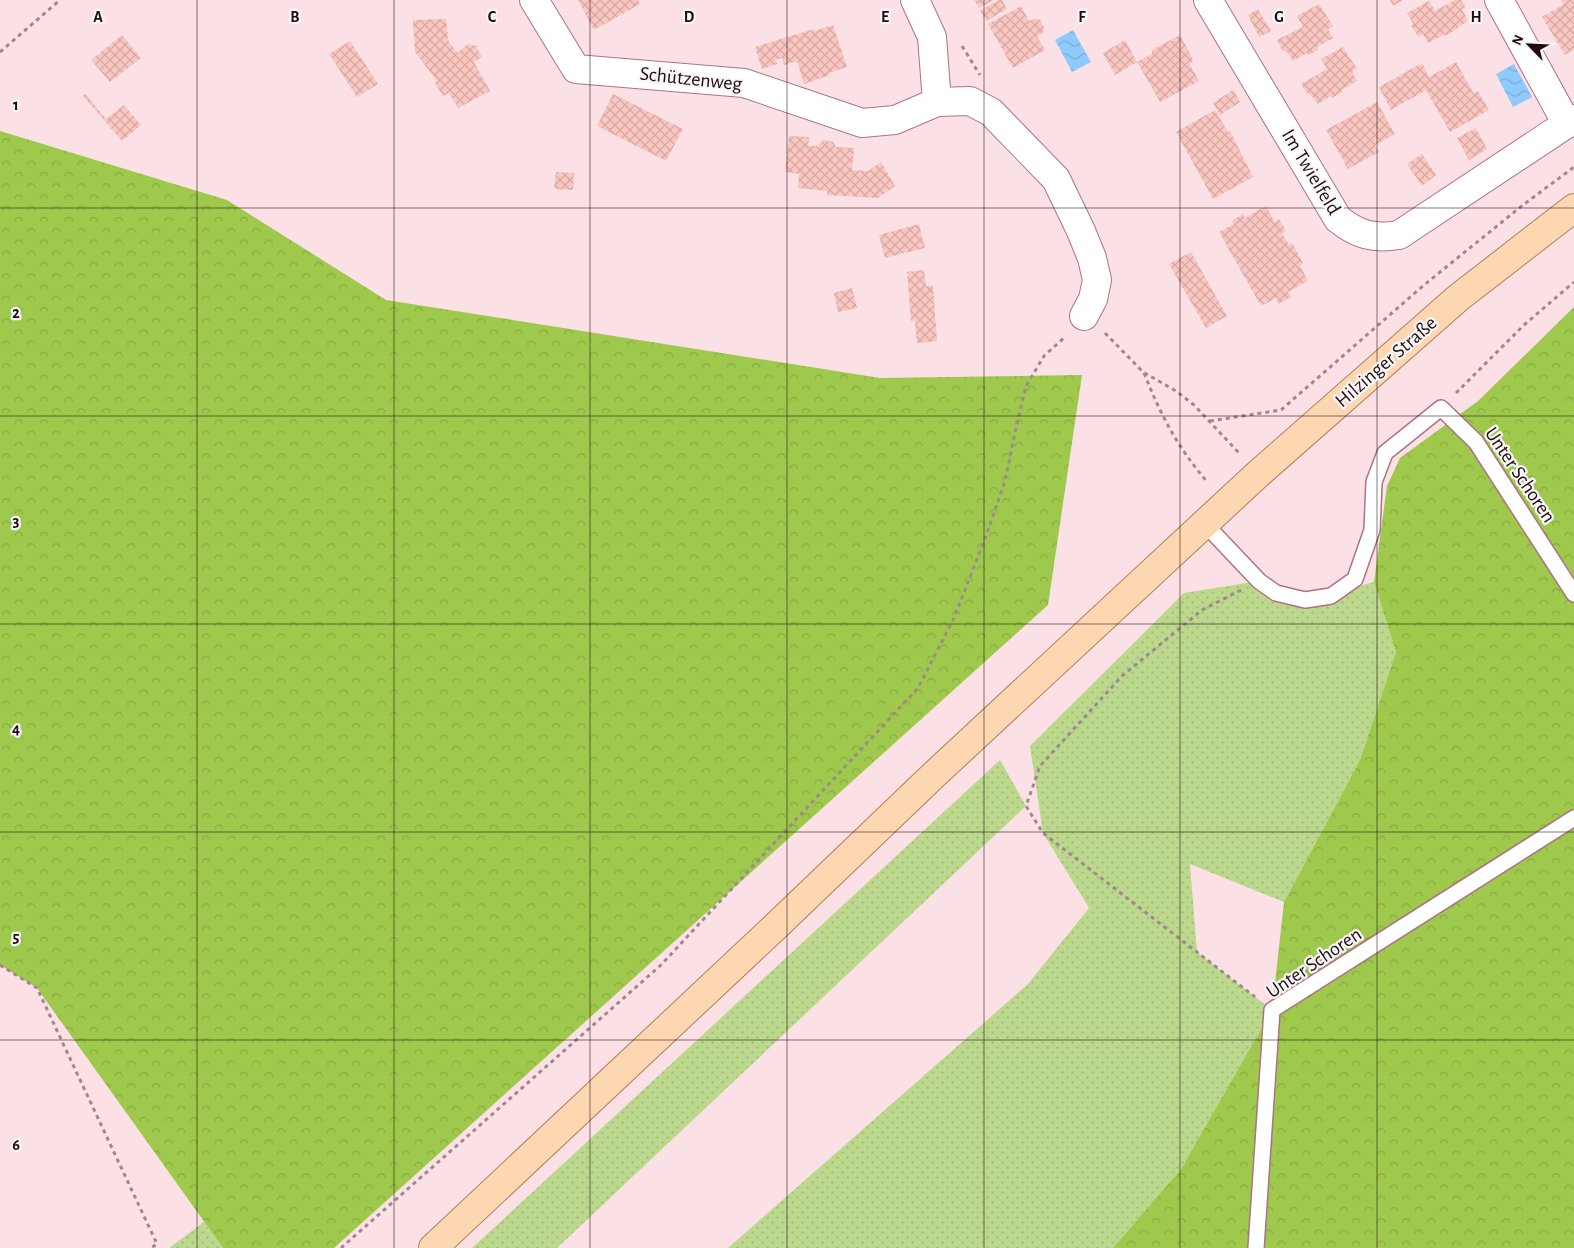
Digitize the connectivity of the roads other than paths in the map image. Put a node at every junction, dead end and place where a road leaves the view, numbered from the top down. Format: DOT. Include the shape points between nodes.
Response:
graph roads {
  1 [pos="534,0"];
  2 [pos="915,0"];
  3 [pos="1208,0"];
  4 [pos="1499,0"];
  5 [pos="937,102"];
  6 [pos="1570,122"];
  7 [pos="1574,208"];
  8 [pos="1084,316"];
  9 [pos="1204,524"];
  10 [pos="1574,594"];
  11 [pos="1574,818"];
  12 [pos="433,1248"];
  13 [pos="1256,1248"];
  1 -- 5 [label="street, Schützenweg" via="576,69 744,83 862,123 894,120"];
  2 -- 5 [label="street" via="932,37"];
  3 -- 6 [label="street, Im Twielfeld" via="1338,219 1365,235 1382,238 1399,235"];
  4 -- 6 [label="street, Im Twielfeld"];
  5 -- 8 [label="street" via="970,101 991,112 1056,179 1081,230 1097,280 1093,299"];
  7 -- 9 [label="main road, Hilzinger Straße" via="1458,298"];
  9 -- 10 [label="lane, Unter Schoren" via="1259,581 1276,593 1305,600 1331,596 1355,579 1372,530 1374,482 1385,453 1441,408 1476,442"];
  9 -- 12 [label="main road, Hilzinger Straße"];
  11 -- 13 [label="lane, Unter Schoren" via="1272,1010"];
}
